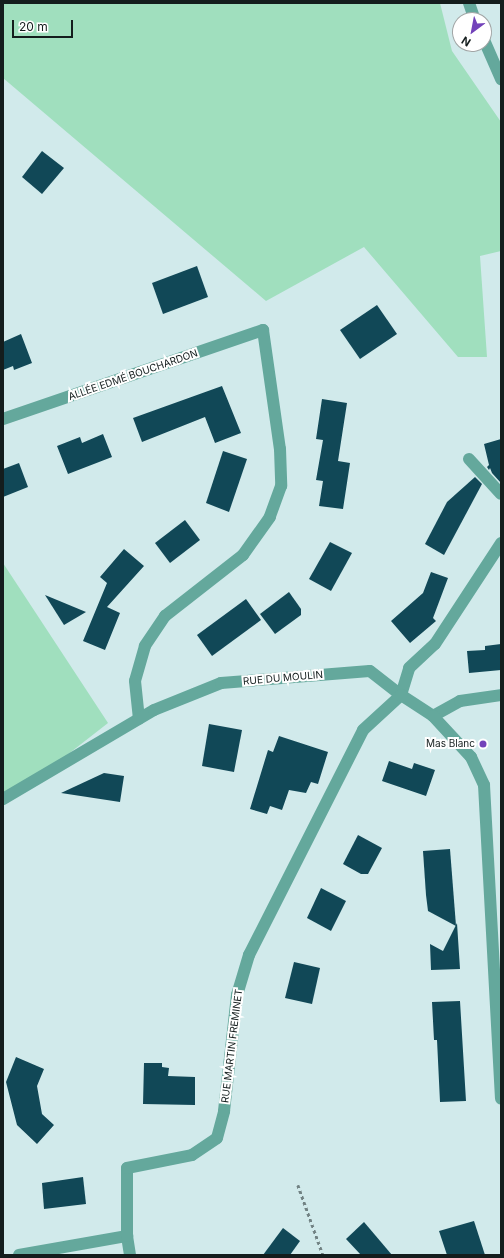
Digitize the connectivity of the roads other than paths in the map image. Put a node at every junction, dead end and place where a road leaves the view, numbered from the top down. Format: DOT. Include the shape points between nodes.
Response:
graph roads {
  1 [pos="489,52"];
  2 [pos="501,78"];
  3 [pos="3,420"];
  4 [pos="469,459"];
  5 [pos="500,493"];
  6 [pos="501,543"];
  7 [pos="401,694"];
  8 [pos="501,695"];
  9 [pos="433,716"];
  10 [pos="139,719"];
  11 [pos="3,799"];
  12 [pos="501,1099"];
  13 [pos="128,1236"];
  14 [pos="19,1255"];
  15 [pos="130,1255"];
  1 -- 2 [label="street"];
  3 -- 10 [label="street, ALLÉE EDMÉ BOUCHARDON" via="263,330 280,449 281,486 270,516 243,555 165,616 145,646 135,681"];
  4 -- 5 [label="street"];
  6 -- 7 [label="street" via="435,644 409,668"];
  7 -- 9 [label="street, RUE DU MOULIN"];
  7 -- 10 [label="street, RUE DU MOULIN" via="370,671 221,683 154,710"];
  7 -- 13 [label="street, RUE MARTIN FREMINET" via="363,730 249,955 236,995 224,1111 217,1138 192,1155 127,1168"];
  8 -- 9 [label="street" via="460,701"];
  9 -- 12 [label="street, RUE DU MOULIN" via="471,757 484,784"];
  10 -- 11 [label="street, RUE DU MOULIN"];
  13 -- 14 [label="street"];
  13 -- 15 [label="street, RUE MARTIN FREMINET"];
}
